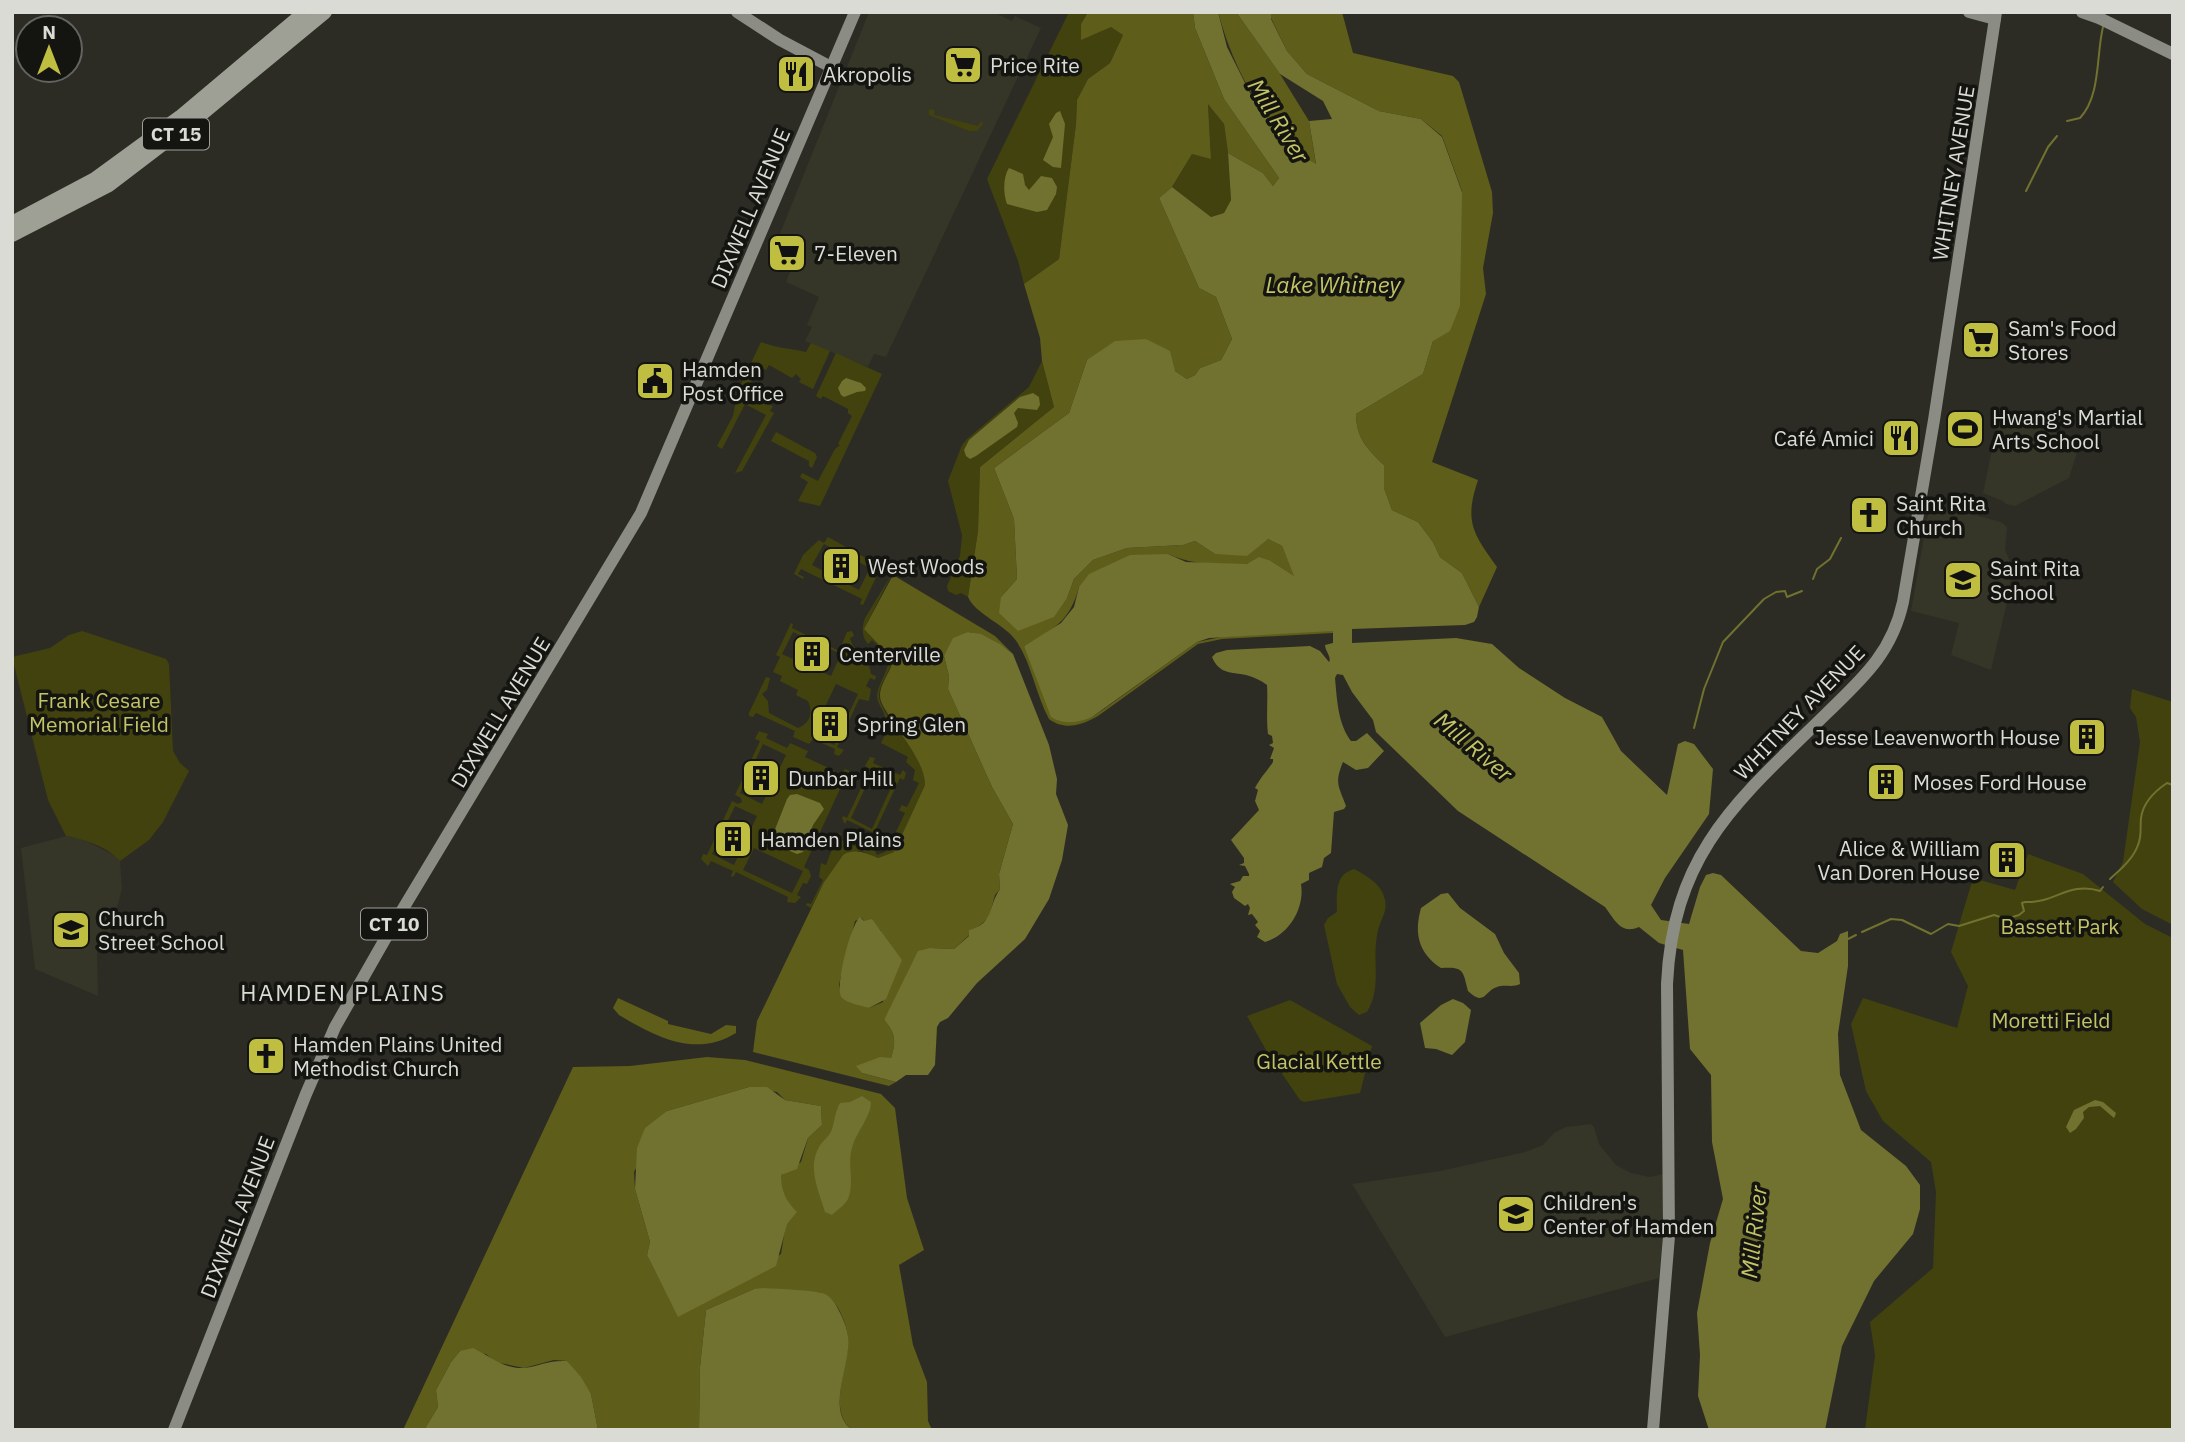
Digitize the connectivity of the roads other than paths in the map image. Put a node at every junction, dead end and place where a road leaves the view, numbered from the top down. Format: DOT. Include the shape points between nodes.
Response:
graph roads {
  1 [pos="305,12"];
  2 [pos="326,12"];
  3 [pos="737,12"];
  4 [pos="855,12"];
  5 [pos="1969,12"];
  6 [pos="2082,12"];
  7 [pos="1995,15"];
  8 [pos="2173,54"];
  9 [pos="831,67"];
  10 [pos="12,222"];
  11 [pos="12,235"];
  12 [pos="174,1430"];
  13 [pos="1653,1430"];
  1 -- 10 [label="highway, CT 15" via="180,117 95,179"];
  2 -- 11 [label="highway, CT 15" via="109,185"];
  3 -- 9 [label="main road"];
  4 -- 9 [label="main road, DIXWELL AVENUE / CT 10"];
  5 -- 7 [label="main road"];
  6 -- 8 [label="main road"];
  7 -- 13 [label="main road, WHITNEY AVENUE" via="1934,420 1895,631 1861,680 1720,824 1690,876 1675,919 1667,984 1669,1236"];
  9 -- 12 [label="main road, DIXWELL AVENUE / CT 10" via="641,513 335,1027"];
}
